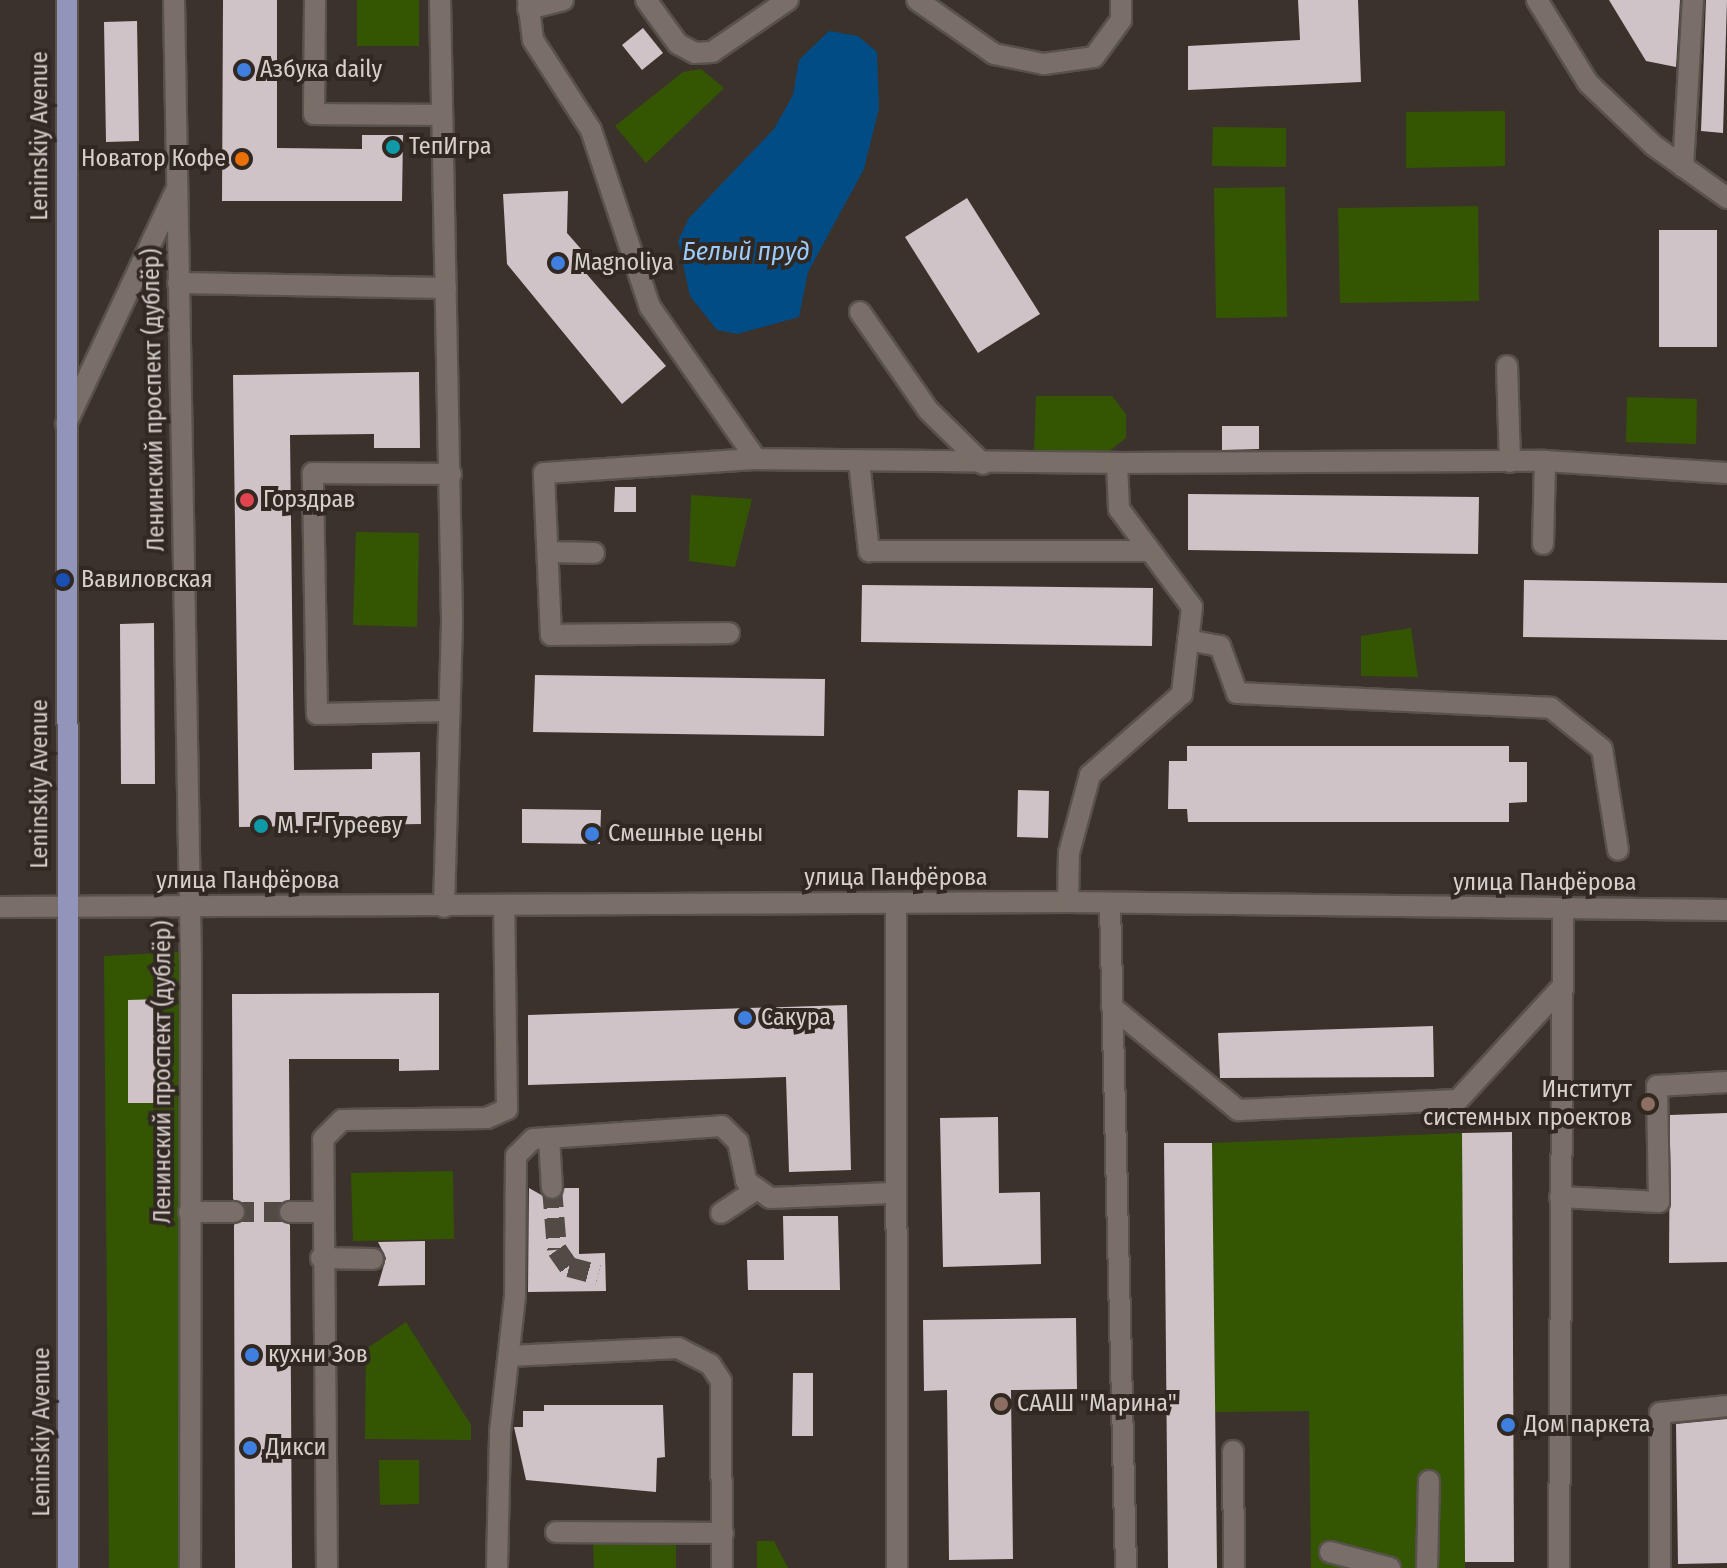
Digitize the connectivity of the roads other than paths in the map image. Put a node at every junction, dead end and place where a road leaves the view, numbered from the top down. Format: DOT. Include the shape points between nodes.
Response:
graph roads {
  1 [pos="67,0"];
  2 [pos="174,0"];
  3 [pos="315,0"];
  4 [pos="440,0"];
  5 [pos="563,0"];
  6 [pos="646,0"];
  7 [pos="788,0"];
  8 [pos="917,0"];
  9 [pos="1121,0"];
  10 [pos="1537,0"];
  11 [pos="1693,0"];
  12 [pos="528,5"];
  13 [pos="442,115"];
  14 [pos="1683,167"];
  15 [pos="177,188"];
  16 [pos="1727,198"];
  17 [pos="178,283"];
  18 [pos="446,288"];
  19 [pos="860,312"];
  20 [pos="1507,366"];
  21 [pos="66,424"];
  22 [pos="756,459"];
  23 [pos="1545,461"];
  24 [pos="859,462"];
  25 [pos="1510,462"];
  26 [pos="1117,463"];
  27 [pos="983,464"];
  28 [pos="1727,473"];
  29 [pos="451,474"];
  30 [pos="1543,544"];
  31 [pos="1146,551"];
  32 [pos="548,552"];
  33 [pos="594,553"];
  34 [pos="729,633"];
  35 [pos="1188,640"];
  36 [pos="449,711"];
  37 [pos="1618,850"];
  38 [pos="1068,902"];
  39 [pos="896,904"];
  40 [pos="1110,904"];
  41 [pos="504,906"];
  42 [pos="0,907"];
  43 [pos="66,907"];
  44 [pos="190,907"];
  45 [pos="444,907"];
  46 [pos="1563,910"];
  47 [pos="1727,910"];
  48 [pos="1560,989"];
  49 [pos="1112,1007"];
  50 [pos="1727,1082"];
  51 [pos="549,1138"];
  52 [pos="552,1188"];
  53 [pos="757,1189"];
  54 [pos="892,1193"];
  55 [pos="1560,1197"];
  56 [pos="189,1212"];
  57 [pos="234,1212"];
  58 [pos="290,1212"];
  59 [pos="320,1212"];
  60 [pos="721,1213"];
  61 [pos="321,1258"];
  62 [pos="373,1259"];
  63 [pos="509,1356"];
  64 [pos="1727,1406"];
  65 [pos="1233,1451"];
  66 [pos="1429,1481"];
  67 [pos="556,1532"];
  68 [pos="723,1533"];
  69 [pos="1330,1552"];
  70 [pos="68,1568"];
  71 [pos="190,1568"];
  72 [pos="327,1568"];
  73 [pos="497,1568"];
  74 [pos="722,1568"];
  75 [pos="897,1568"];
  76 [pos="1126,1568"];
  77 [pos="1234,1568"];
  78 [pos="1390,1568"];
  79 [pos="1427,1568"];
  80 [pos="1559,1568"];
  81 [pos="1660,1568"];
  1 -- 21 [label="main road, Leninskiy Avenue"];
  2 -- 15 [label="street, Ленинский проспект (дублёр)"];
  3 -- 13 [label="street" via="314,114"];
  4 -- 13 [label="street"];
  5 -- 12 [label="street"];
  6 -- 7 [label="street" via="678,44 695,53 724,45"];
  8 -- 9 [label="street" via="994,54 1044,64 1094,57 1121,20"];
  10 -- 14 [label="street" via="1588,83"];
  11 -- 14 [label="street"];
  12 -- 22 [label="street" via="533,40 591,130 650,307"];
  13 -- 18 [label="street"];
  14 -- 16 [label="street"];
  15 -- 17 [label="street, Ленинский проспект (дублёр)"];
  15 -- 21 [label="street"];
  17 -- 18 [label="street"];
  17 -- 44 [label="street, Ленинский проспект (дублёр)"];
  18 -- 29 [label="street"];
  19 -- 27 [label="street" via="928,410"];
  20 -- 25 [label="street"];
  21 -- 43 [label="main road, Leninskiy Avenue"];
  22 -- 24 [label="street"];
  22 -- 32 [label="street" via="544,473"];
  23 -- 25 [label="street"];
  23 -- 28 [label="street"];
  23 -- 30 [label="street"];
  24 -- 27 [label="street"];
  24 -- 31 [label="street" via="869,551"];
  25 -- 26 [label="street"];
  26 -- 27 [label="street"];
  26 -- 31 [label="street" via="1119,509"];
  29 -- 36 [label="street"];
  29 -- 36 [label="street" via="313,473 317,714"];
  31 -- 35 [label="street" via="1192,607"];
  32 -- 33 [label="street"];
  32 -- 34 [label="street" via="551,635"];
  35 -- 37 [label="street" via="1220,646 1237,693 1551,708 1602,749"];
  35 -- 38 [label="street" via="1182,694 1090,775 1069,853"];
  36 -- 45 [label="street"];
  38 -- 39 [label="street, улица Панфёрова"];
  38 -- 40 [label="street, улица Панфёрова"];
  39 -- 41 [label="street, улица Панфёрова"];
  39 -- 54 [label="street"];
  40 -- 46 [label="street, улица Панфёрова"];
  40 -- 49 [label="street"];
  41 -- 45 [label="street, улица Панфёрова"];
  41 -- 59 [label="street" via="507,1109 487,1118 358,1119 329,1126"];
  42 -- 43 [label="street, улица Панфёрова"];
  43 -- 44 [label="street, улица Панфёрова"];
  43 -- 70 [label="main road, Leninskiy Avenue"];
  44 -- 45 [label="street, улица Панфёрова"];
  44 -- 56 [label="street, Ленинский проспект (дублёр)"];
  46 -- 47 [label="street, улица Панфёрова"];
  46 -- 48 [label="street"];
  48 -- 49 [label="street" via="1458,1100 1238,1110"];
  48 -- 55 [label="street"];
  49 -- 76 [label="street"];
  50 -- 55 [label="street" via="1657,1086 1659,1202"];
  51 -- 52 [label="street"];
  51 -- 53 [label="street" via="722,1126 738,1142 746,1181"];
  51 -- 63 [label="street" via="533,1139 516,1156"];
  53 -- 54 [label="street" via="770,1198"];
  53 -- 60 [label="street"];
  54 -- 75 [label="street"];
  55 -- 80 [label="street"];
  56 -- 57 [label="street"];
  56 -- 71 [label="street, Ленинский проспект (дублёр)"];
  58 -- 59 [label="street"];
  59 -- 61 [label="street"];
  61 -- 62 [label="street"];
  61 -- 72 [label="street"];
  63 -- 68 [label="street" via="678,1348 710,1364 721,1381"];
  63 -- 73 [label="street"];
  64 -- 81 [label="street" via="1660,1413"];
  65 -- 77 [label="street"];
  66 -- 79 [label="street"];
  67 -- 68 [label="street"];
  68 -- 74 [label="street"];
  69 -- 78 [label="street"];
}
